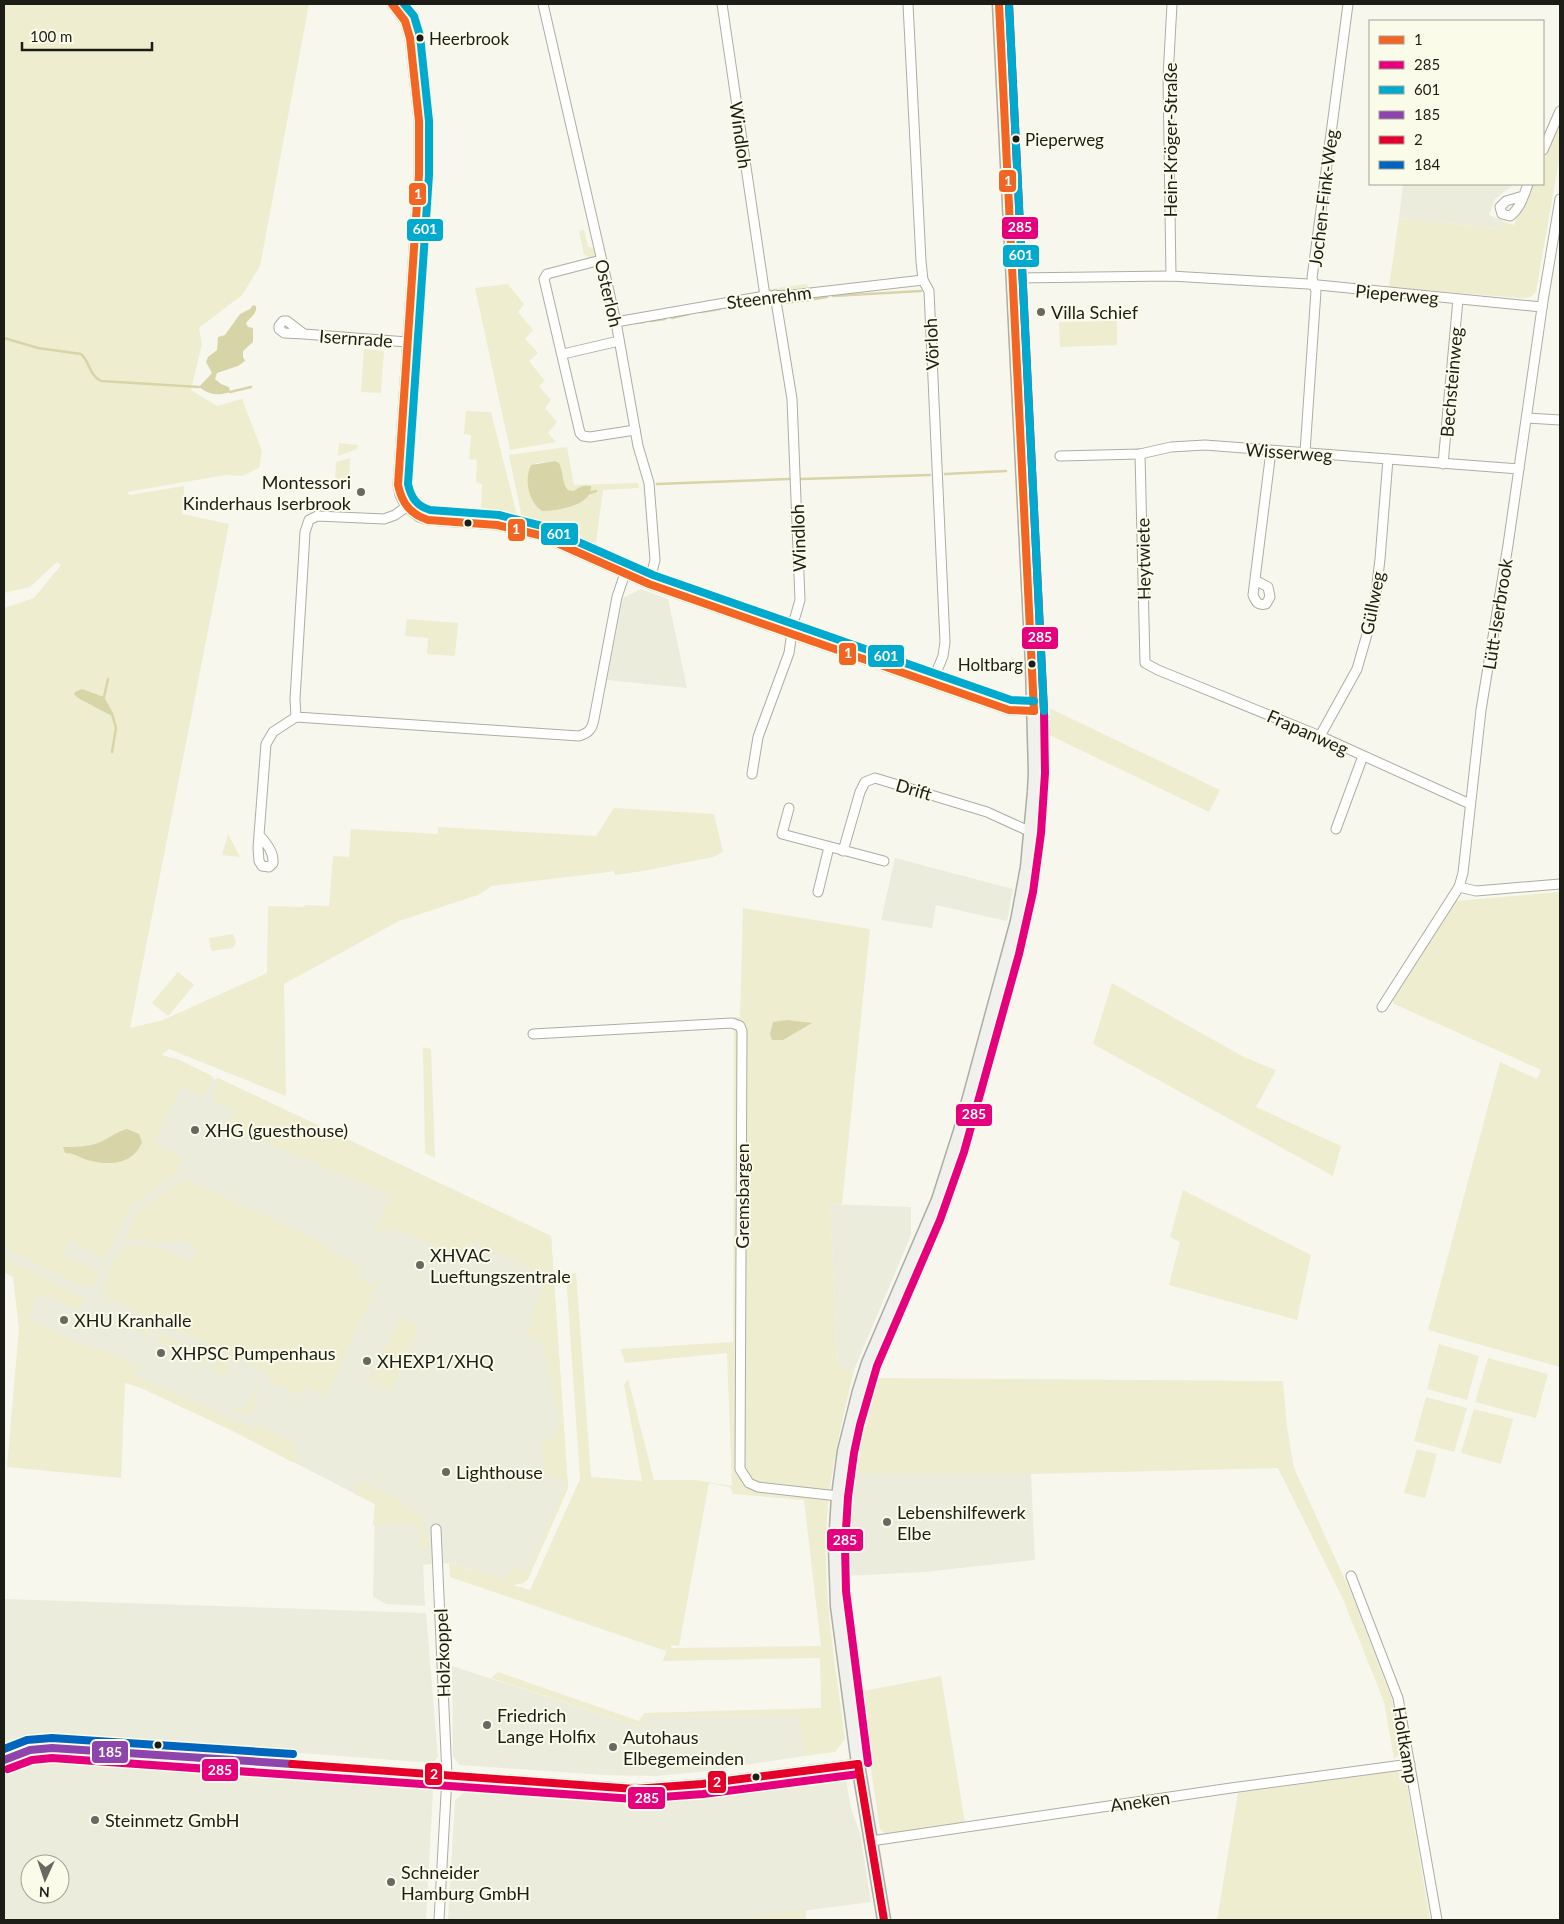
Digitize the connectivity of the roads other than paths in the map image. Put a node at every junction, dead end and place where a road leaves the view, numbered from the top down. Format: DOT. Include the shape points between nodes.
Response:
graph roads {
  1 [pos="393,4"];
  2 [pos="543,4"];
  3 [pos="722,4"];
  4 [pos="908,4"];
  5 [pos="999,4"];
  6 [pos="1172,4"];
  7 [pos="1348,4"];
  8 [pos="1560,111"];
  9 [pos="1544,148"];
  10 [pos="1528,185"];
  11 [pos="1523,196"];
  12 [pos="1560,199"];
  13 [pos="1558,223"];
  14 [pos="601,260"];
  15 [pos="1171,276"];
  16 [pos="1012,278"];
  17 [pos="923,280"];
  18 [pos="1314,285"];
  19 [pos="775,295"];
  20 [pos="765,296"];
  21 [pos="1458,300"];
  22 [pos="1542,307"];
  23 [pos="616,322"];
  24 [pos="304,334"];
  25 [pos="620,341"];
  26 [pos="407,342"];
  27 [pos="563,354"];
  28 [pos="1527,418"];
  29 [pos="1560,420"];
  30 [pos="635,430"];
  31 [pos="1272,451"];
  32 [pos="1305,452"];
  33 [pos="1140,454"];
  34 [pos="1060,456"];
  35 [pos="1388,459"];
  36 [pos="1444,464"];
  37 [pos="1519,469"];
  38 [pos="406,507"];
  39 [pos="625,573"];
  40 [pos="1255,580"];
  41 [pos="649,584"];
  42 [pos="793,633"];
  43 [pos="1145,663"];
  44 [pos="932,683"];
  45 [pos="1034,711"];
  46 [pos="296,717"];
  47 [pos="1320,736"];
  48 [pos="1363,756"];
  49 [pos="752,774"];
  50 [pos="1470,804"];
  51 [pos="789,808"];
  52 [pos="1336,829"];
  53 [pos="1031,832"];
  54 [pos="260,836"];
  55 [pos="829,847"];
  56 [pos="843,851"];
  57 [pos="884,861"];
  58 [pos="1560,884"];
  59 [pos="1459,887"];
  60 [pos="818,892"];
  61 [pos="1382,1007"];
  62 [pos="533,1034"];
  63 [pos="838,1496"];
  64 [pos="436,1529"];
  65 [pos="1351,1576"];
  66 [pos="4,1760"];
  67 [pos="858,1764"];
  68 [pos="1410,1764"];
  69 [pos="448,1776"];
  70 [pos="871,1841"];
  71 [pos="439,1920"];
  72 [pos="884,1920"];
  73 [pos="1438,1920"];
  1 -- 26 [label="street" via="405,21 410,38 419,121 419,174"];
  2 -- 14 [label="street, Osterloh"];
  3 -- 20 [label="street, Windloh"];
  4 -- 17 [label="street, Vörloh"];
  5 -- 16 [label="main road"];
  6 -- 15 [label="street, Hein-Kröger-Straße" via="1168,76"];
  7 -- 18 [label="street, Jochen-Fink-Weg" via="1312,278"];
  8 -- 9 [label="street"];
  10 -- 11 [label="street"];
  12 -- 13 [label="street, Lütt-Iserbrook"];
  13 -- 22 [label="street, Lütt-Iserbrook"];
  14 -- 23 [label="street, Osterloh"];
  14 -- 27 [label="street" via="547,274 544,279"];
  15 -- 16 [label="street, Pieperweg"];
  15 -- 18 [label="street, Pieperweg"];
  16 -- 45 [label="main road"];
  17 -- 19 [label="street, Steenrehm"];
  17 -- 44 [label="street, Vörloh" via="928,291 946,642"];
  18 -- 21 [label="street, Pieperweg"];
  18 -- 32 [label="street, Jochen-Fink-Weg"];
  19 -- 20 [label="street, Steenrehm"];
  19 -- 42 [label="street, Windloh" via="792,399 800,594"];
  20 -- 23 [label="street, Steenrehm"];
  21 -- 22 [label="street, Pieperweg"];
  21 -- 36 [label="street, Bechsteinweg"];
  22 -- 28 [label="street, Lütt-Iserbrook"];
  23 -- 25 [label="street, Osterloh"];
  24 -- 26 [label="street, Isernrade"];
  25 -- 27 [label="street"];
  25 -- 30 [label="street, Osterloh"];
  26 -- 38 [label="street" via="398,485"];
  27 -- 30 [label="street" via="583,436"];
  28 -- 29 [label="street"];
  28 -- 37 [label="street, Lütt-Iserbrook"];
  30 -- 41 [label="street, Osterloh" via="650,491 655,560"];
  31 -- 32 [label="street, Wisserweg"];
  31 -- 33 [label="street, Wisserweg" via="1205,446"];
  31 -- 40 [label="street"];
  32 -- 35 [label="street, Wisserweg"];
  33 -- 34 [label="street, Wisserweg"];
  33 -- 43 [label="street, Heytwiete"];
  35 -- 36 [label="street, Wisserweg"];
  35 -- 47 [label="street, Güllweg" via="1374,610 1357,669"];
  36 -- 37 [label="street, Wisserweg"];
  37 -- 50 [label="street, Lütt-Iserbrook" via="1481,710"];
  38 -- 39 [label="street" via="425,519 497,525 549,538"];
  38 -- 46 [label="street" via="384,519 318,516 309,520 304,550"];
  39 -- 41 [label="street"];
  39 -- 46 [label="street" via="616,597 594,719 585,734"];
  41 -- 42 [label="street"];
  42 -- 44 [label="street"];
  42 -- 49 [label="street, Windloh" via="789,653 758,737"];
  43 -- 47 [label="street, Frapanweg"];
  44 -- 45 [label="street" via="1010,710"];
  45 -- 53 [label="main road"];
  46 -- 54 [label="street" via="273,732 266,744"];
  47 -- 48 [label="street, Frapanweg"];
  48 -- 50 [label="street, Frapanweg"];
  48 -- 52 [label="street"];
  50 -- 59 [label="street, Lütt-Iserbrook"];
  51 -- 55 [label="street" via="782,834"];
  53 -- 56 [label="street, Drift" via="987,812 875,778 864,782"];
  53 -- 63 [label="main road" via="1023,890 1009,951 955,1149 934,1208 868,1363 850,1423"];
  55 -- 56 [label="street"];
  55 -- 60 [label="street"];
  56 -- 57 [label="street"];
  58 -- 59 [label="street" via="1476,891"];
  59 -- 61 [label="street, Lütt-Iserbrook"];
  62 -- 63 [label="street, Gremsbargen" via="732,1023 740,1026 740,1469 749,1483 758,1487"];
  63 -- 67 [label="main road" via="836,1592"];
  64 -- 69 [label="street, Holzkoppel"];
  65 -- 68 [label="street, Holtkamp" via="1398,1698"];
  66 -- 69 [label="street" via="30,1750 52,1748"];
  67 -- 69 [label="street" via="635,1789"];
  67 -- 70 [label="main road"];
  68 -- 70 [label="street, Aneken"];
  68 -- 73 [label="street, Holtkamp"];
  69 -- 71 [label="street, Holzkoppel"];
  70 -- 72 [label="main road"];
}
